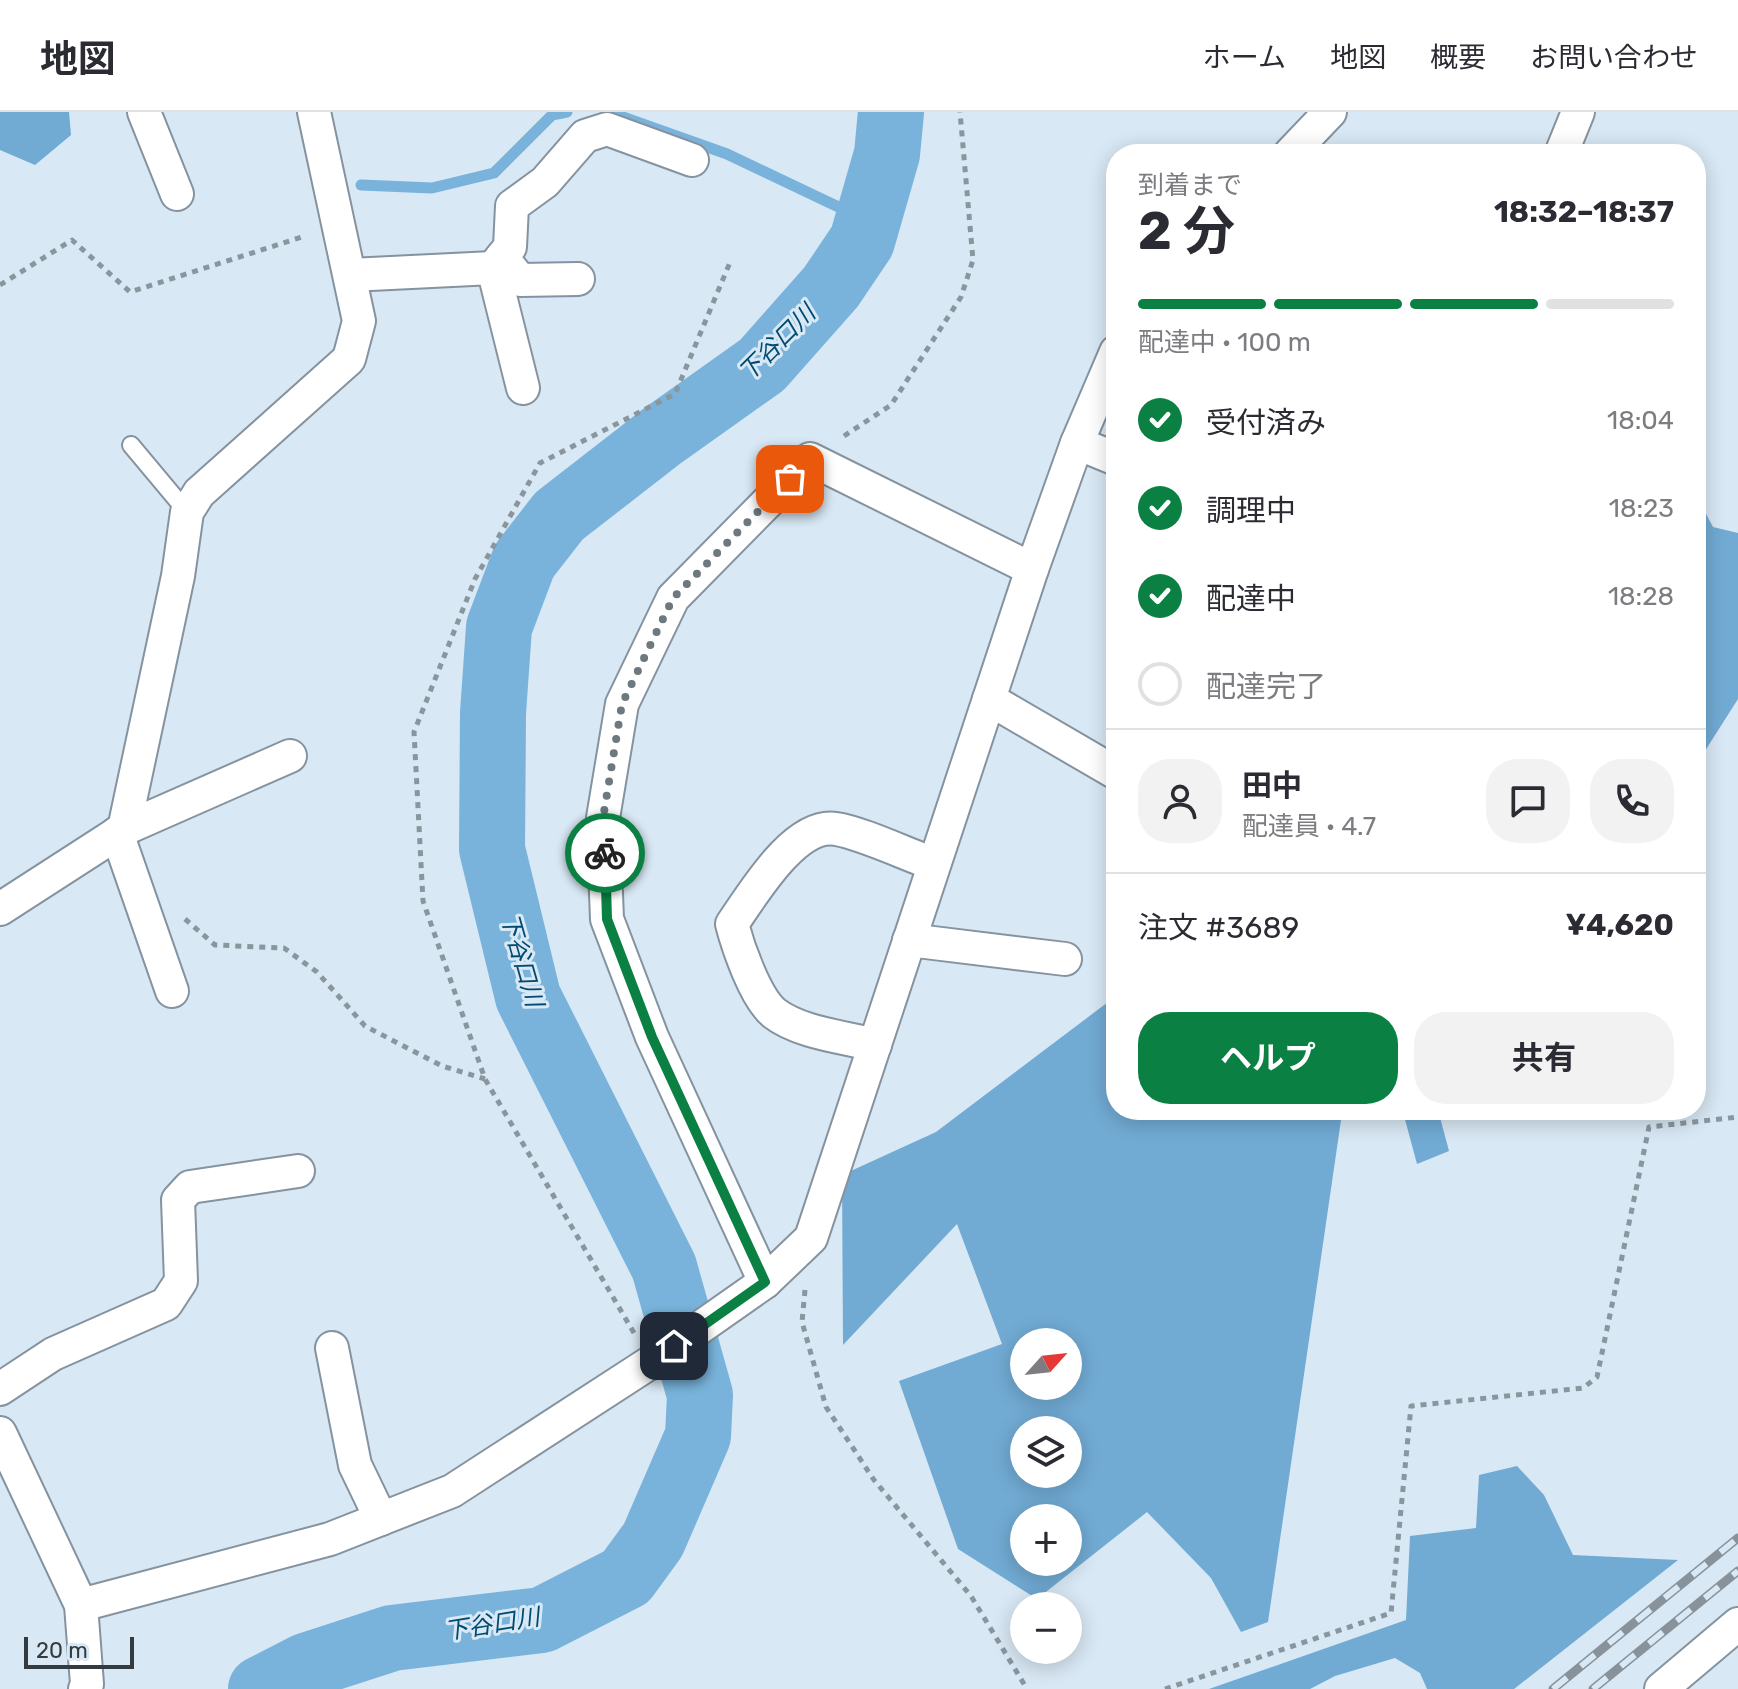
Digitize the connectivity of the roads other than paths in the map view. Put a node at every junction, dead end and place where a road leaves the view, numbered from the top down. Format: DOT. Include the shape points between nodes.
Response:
graph roads {
  1 [pos="144,112"];
  2 [pos="314,112"];
  3 [pos="1330,112"];
  4 [pos="1578,112"];
  5 [pos="1300,144"];
  6 [pos="1565,144"];
  7 [pos="692,160"];
  8 [pos="177,194"];
  9 [pos="498,263"];
  10 [pos="350,275"];
  11 [pos="578,279"];
  12 [pos="1106,375"];
  13 [pos="523,388"];
  14 [pos="1077,443"];
  15 [pos="131,445"];
  16 [pos="1106,455"];
  17 [pos="187,512"];
  18 [pos="1032,569"];
  19 [pos="989,699"];
  20 [pos="290,756"];
  21 [pos="1106,767"];
  22 [pos="120,831"];
  23 [pos="934,864"];
  24 [pos="0,909"];
  25 [pos="909,940"];
  26 [pos="1065,959"];
  27 [pos="172,991"];
  28 [pos="875,1045"];
  29 [pos="298,1171"];
  30 [pos="765,1282"];
  31 [pos="332,1348"];
  32 [pos="0,1389"];
  33 [pos="0,1433"];
  34 [pos="381,1519"];
  35 [pos="81,1605"];
  36 [pos="1738,1624"];
  37 [pos="85,1689"];
  38 [pos="1661,1689"];
  1 -- 8 [label="street"];
  2 -- 10 [label="street"];
  3 -- 5 [label="street"];
  4 -- 6 [label="street"];
  7 -- 9 [label="street" via="607,129 585,136 545,182 512,206 510,247"];
  9 -- 10 [label="street"];
  9 -- 11 [label="street" via="520,280"];
  9 -- 13 [label="street"];
  10 -- 17 [label="street" via="359,321 349,359 199,493"];
  12 -- 14 [label="street"];
  14 -- 16 [label="street"];
  14 -- 18 [label="street"];
  15 -- 17 [label="lane"];
  17 -- 22 [label="street" via="178,576"];
  18 -- 19 [label="street"];
  18 -- 30 [label="street" via="810,459 673,598 622,704 603,818 607,919 652,1037"];
  19 -- 21 [label="street"];
  19 -- 23 [label="street"];
  20 -- 22 [label="street"];
  22 -- 24 [label="street"];
  22 -- 27 [label="street"];
  23 -- 25 [label="street"];
  23 -- 28 [label="street" via="835,829 809,832 776,863 732,924 742,961 772,1011 795,1024"];
  25 -- 26 [label="street"];
  25 -- 28 [label="street"];
  28 -- 30 [label="street" via="811,1238"];
  29 -- 32 [label="street" via="190,1187 178,1200 181,1281 166,1304 53,1354"];
  30 -- 34 [label="street" via="452,1491"];
  31 -- 34 [label="street" via="355,1465"];
  33 -- 35 [label="street"];
  34 -- 35 [label="street" via="330,1539"];
  35 -- 37 [label="street"];
  36 -- 38 [label="street"];
}
